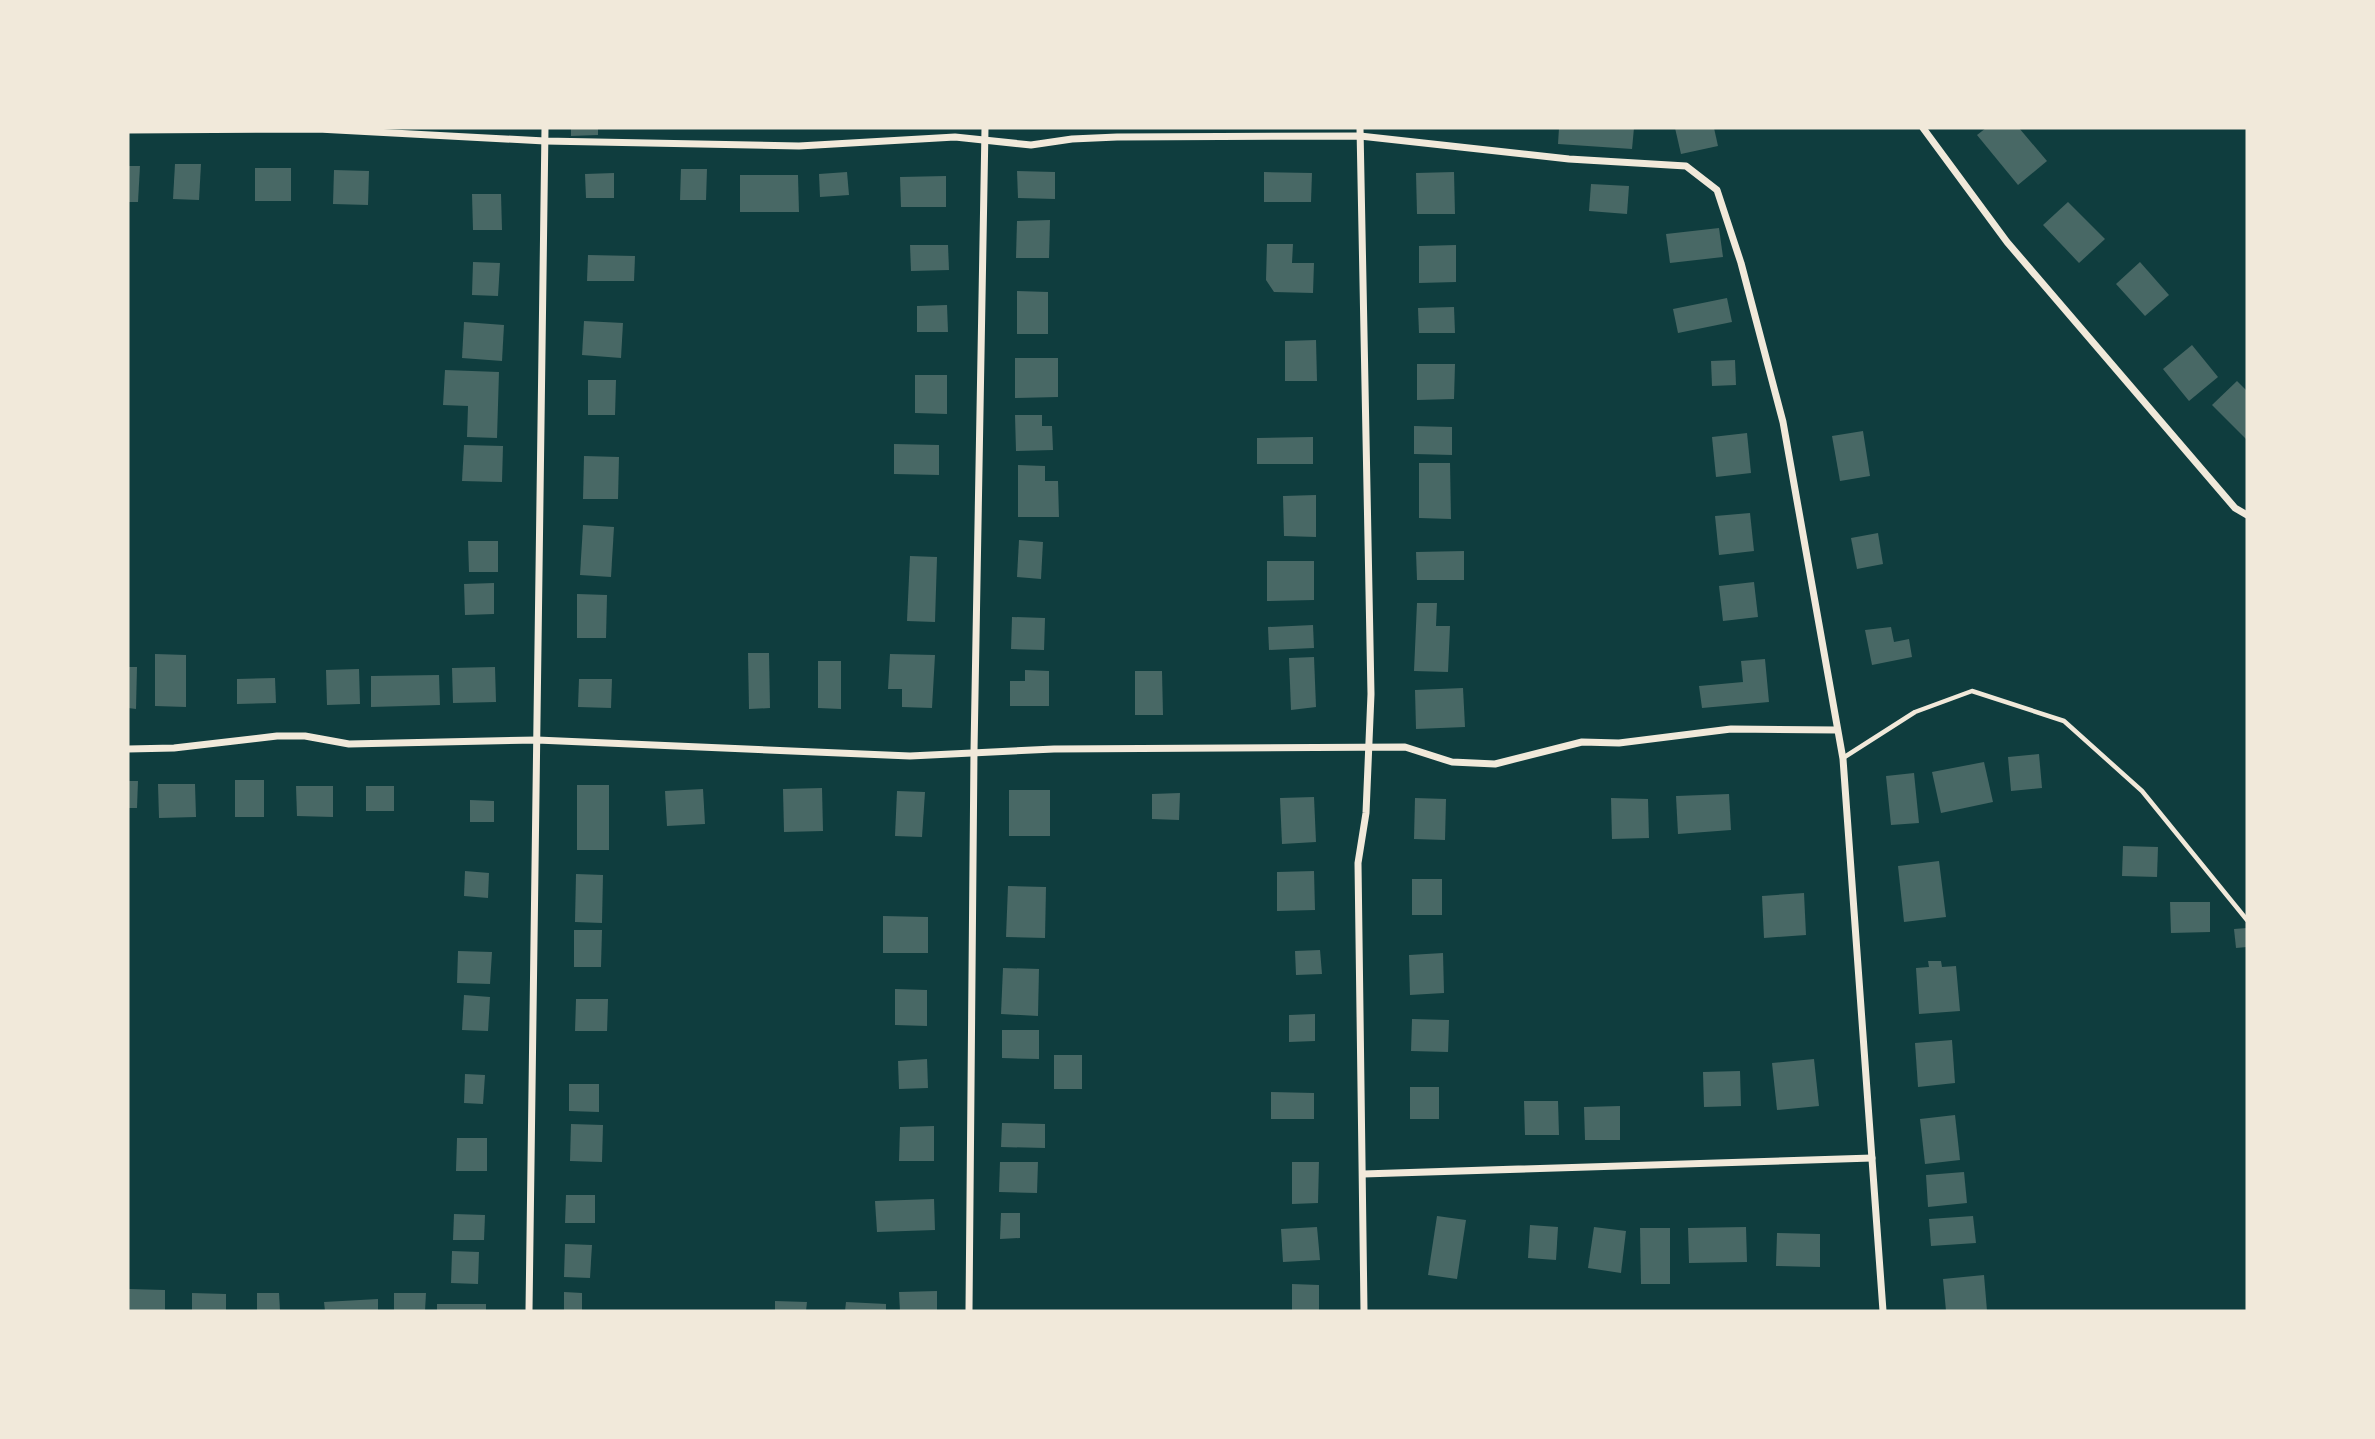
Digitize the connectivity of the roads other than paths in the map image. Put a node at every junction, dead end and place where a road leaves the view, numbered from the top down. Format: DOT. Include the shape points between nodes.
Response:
graph roads {
  1 [pos="545,128"];
  2 [pos="985,128"];
  3 [pos="1923,128"];
  4 [pos="128,130"];
  5 [pos="1360,132"];
  6 [pos="545,141"];
  7 [pos="985,142"];
  8 [pos="2247,515"];
  9 [pos="1838,730"];
  10 [pos="537,740"];
  11 [pos="1367,747"];
  12 [pos="128,749"];
  13 [pos="974,751"];
  14 [pos="1843,759"];
  15 [pos="2247,920"];
  16 [pos="1872,1158"];
  17 [pos="1363,1174"];
  18 [pos="528,1311"];
  19 [pos="969,1311"];
  20 [pos="1364,1311"];
  21 [pos="1883,1311"];
  1 -- 6 [label="street"];
  2 -- 7 [label="street"];
  3 -- 8 [label="street" via="2007,242 2235,508"];
  4 -- 6 [label="street" via="318,129"];
  5 -- 7 [label="street" via="1117,137 1031,145"];
  5 -- 9 [label="street" via="1569,159 1686,166 1717,190 1783,422"];
  5 -- 11 [label="street" via="1371,694"];
  6 -- 7 [label="street" via="799,146 955,137"];
  6 -- 10 [label="street"];
  7 -- 13 [label="street"];
  9 -- 11 [label="street" via="1731,729 1619,743 1583,742 1495,764 1452,762 1405,747"];
  9 -- 14 [label="street"];
  10 -- 12 [label="street" via="349,744 277,736"];
  10 -- 13 [label="street" via="910,756"];
  10 -- 18 [label="street"];
  11 -- 13 [label="street"];
  11 -- 17 [label="street" via="1366,813 1358,863"];
  13 -- 19 [label="street"];
  14 -- 15 [label="lane" via="1915,712 1972,691 2064,721 2142,791"];
  14 -- 16 [label="street"];
  16 -- 17 [label="street"];
  16 -- 21 [label="street"];
  17 -- 20 [label="street"];
}
